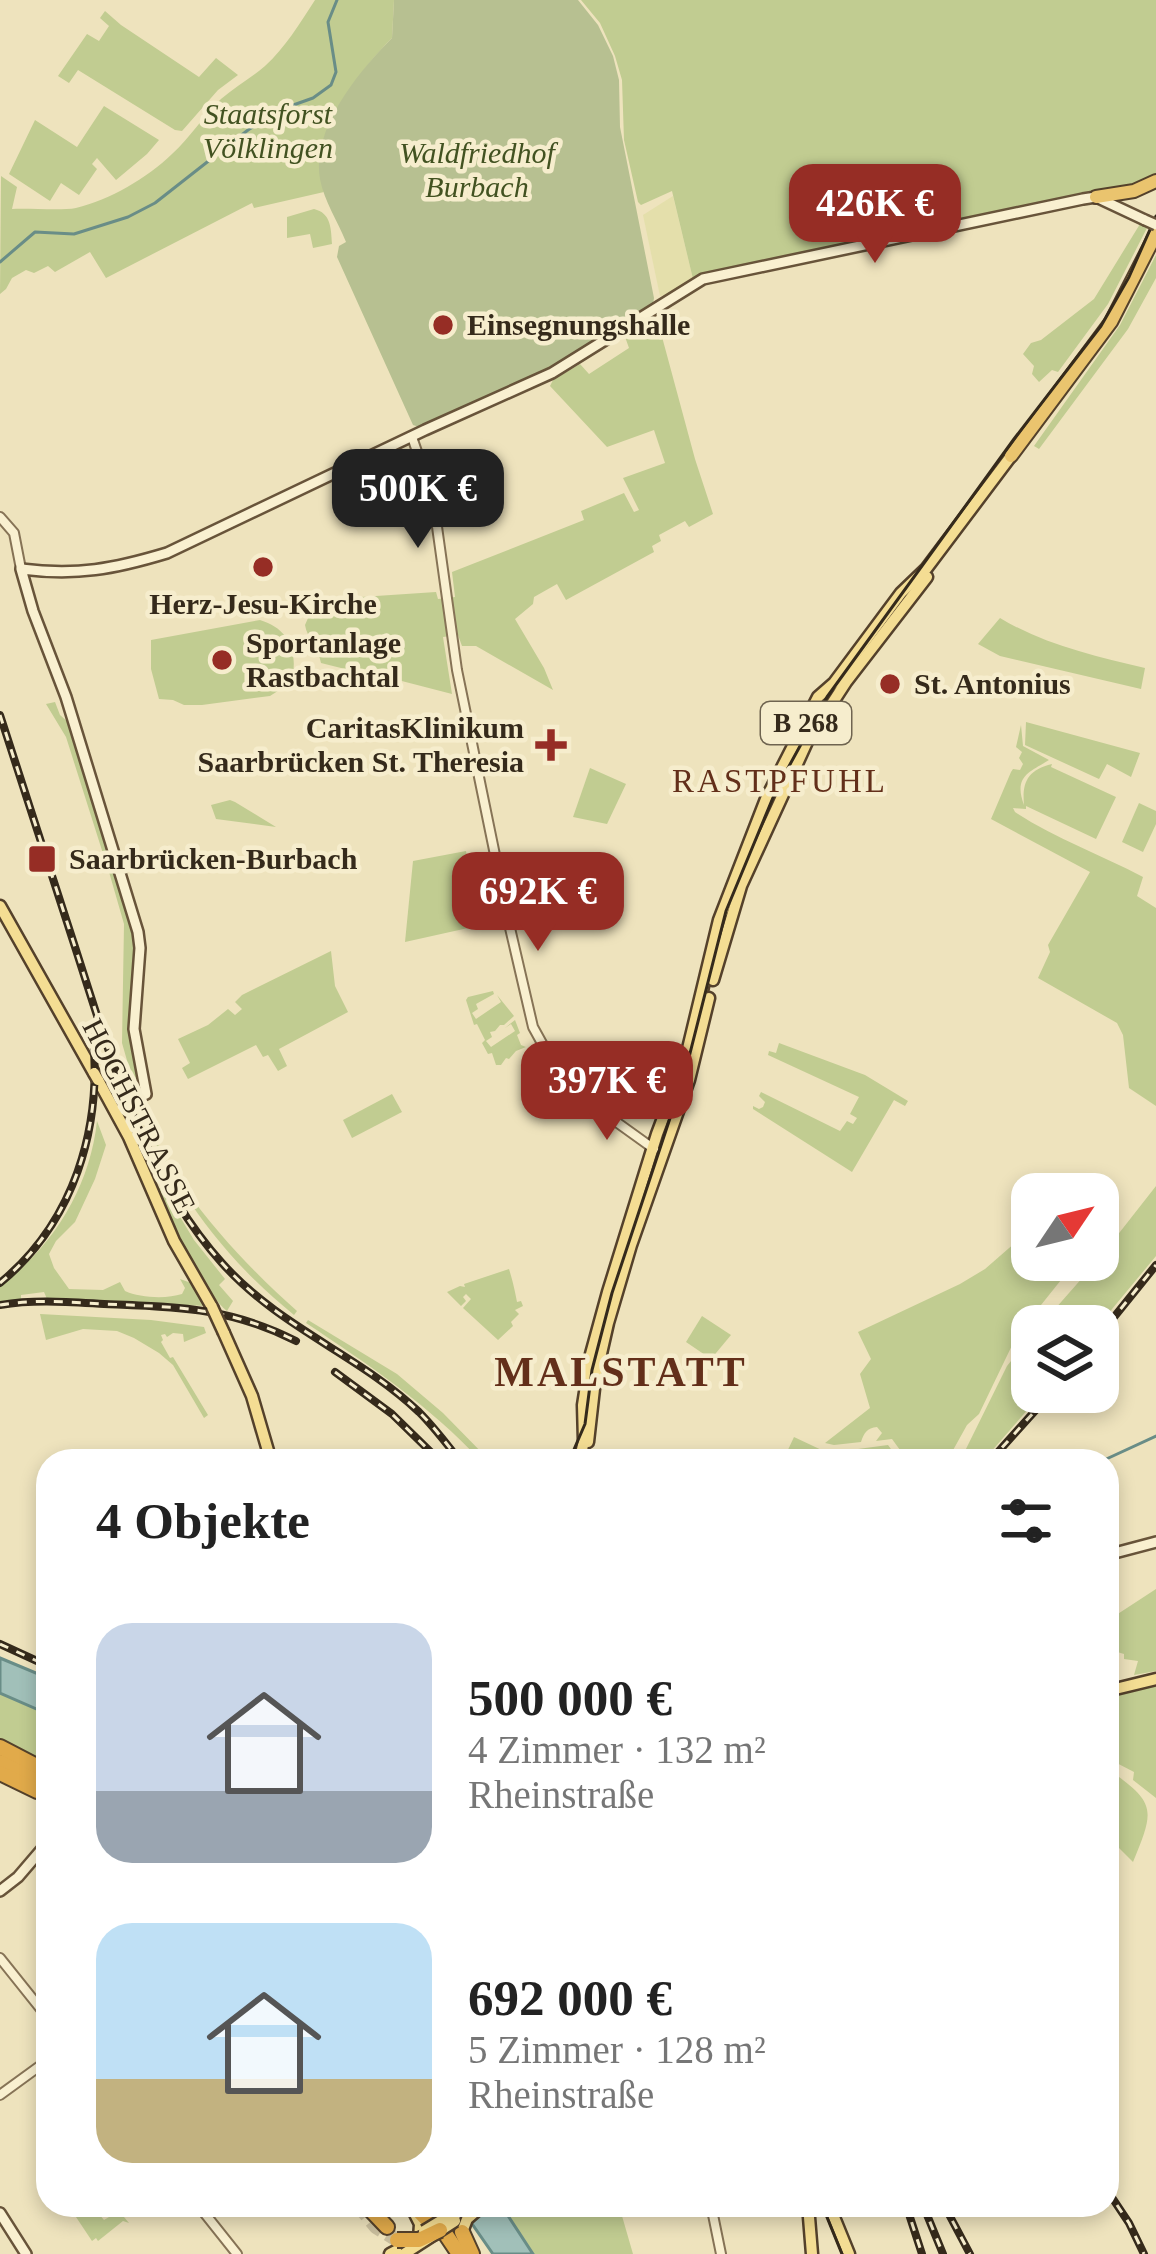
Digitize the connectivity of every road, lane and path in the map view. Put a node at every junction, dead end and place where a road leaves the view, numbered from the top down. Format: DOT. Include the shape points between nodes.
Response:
graph roads {
  1 [pos="1154,182"];
  2 [pos="1096,197"];
  3 [pos="1043,208"];
  4 [pos="1121,209"];
  5 [pos="1152,227"];
  6 [pos="1156,246"];
  7 [pos="412,437"];
  8 [pos="1013,458"];
  9 [pos="0,517"];
  10 [pos="21,568"];
  11 [pos="916,579"];
  12 [pos="909,599"];
  13 [pos="887,622"];
  14 [pos="821,694"];
  15 [pos="824,714"];
  16 [pos="757,837"];
  17 [pos="0,906"];
  18 [pos="686,1057"];
  19 [pos="691,1074"];
  20 [pos="117,1104"];
  21 [pos="660,1150"];
  22 [pos="268,1449"];
  23 [pos="584,1449"];
  24 [pos="1156,1542"];
  25 [pos="1119,1552"];
  26 [pos="1156,1679"];
  27 [pos="1119,1688"];
  28 [pos="0,1747"];
  29 [pos="36,1766"];
  30 [pos="0,1768"];
  31 [pos="36,1790"];
  32 [pos="36,1857"];
  33 [pos="0,1891"];
  34 [pos="0,1958"];
  35 [pos="36,2003"];
  36 [pos="36,2069"];
  37 [pos="0,2095"];
  38 [pos="0,2212"];
  39 [pos="208,2217"];
  40 [pos="378,2217"];
  41 [pos="418,2217"];
  42 [pos="426,2217"];
  43 [pos="427,2217"];
  44 [pos="445,2217"];
  45 [pos="459,2217"];
  46 [pos="468,2217"];
  47 [pos="713,2217"];
  48 [pos="806,2217"];
  49 [pos="833,2217"];
  50 [pos="387,2227"];
  51 [pos="437,2228"];
  52 [pos="462,2232"];
  53 [pos="397,2249"];
  54 [pos="26,2254"];
  55 [pos="237,2254"];
  56 [pos="455,2254"];
  57 [pos="472,2254"];
  58 [pos="721,2254"];
  59 [pos="810,2254"];
  60 [pos="849,2254"];
  1 -- 2 [label="highway"];
  2 -- 3 [label="main road"];
  2 -- 4 [label="main road"];
  3 -- 4 [label="main road"];
  3 -- 7 [label="main road" via="703,279 553,373"];
  4 -- 5 [label="main road"];
  5 -- 8 [label="highway, B 268" via="1112,322"];
  6 -- 8 [label="highway, B 268" via="1116,324"];
  7 -- 10 [label="main road" via="167,553 68,574"];
  7 -- 21 [label="street" via="434,498 461,690 530,1018 577,1090"];
  8 -- 11 [label="main road, B 268"];
  8 -- 12 [label="main road, B 268"];
  9 -- 10 [label="street" via="14,533"];
  10 -- 20 [label="main road, bridge" via="138,932 141,1091"];
  11 -- 12 [label="main road, B 268"];
  11 -- 13 [label="main road, B 268"];
  12 -- 13 [label="main road, B 268"];
  13 -- 14 [label="main road, B 268"];
  13 -- 15 [label="main road, B 268"];
  14 -- 15 [label="main road, B 268" via="829,700"];
  14 -- 16 [label="main road, B 268" via="777,775"];
  15 -- 16 [label="main road, B 268"];
  16 -- 18 [label="main road, B 268" via="718,922"];
  16 -- 19 [label="main road, B 268"];
  17 -- 20 [label="main road, HOCHSTRASSE, bridge"];
  18 -- 19 [label="main road, B 268" via="683,1070"];
  18 -- 21 [label="main road, B 268"];
  19 -- 21 [label="main road, B 268"];
  20 -- 22 [label="main road, HOCHSTRASSE, bridge" via="174,1241 232,1349"];
  21 -- 23 [label="main road, B 268" via="608,1323"];
  24 -- 25 [label="main road"];
  26 -- 27 [label="main road"];
  28 -- 29 [label="highway"];
  30 -- 31 [label="highway"];
  32 -- 33 [label="main road"];
  34 -- 35 [label="street"];
  36 -- 37 [label="street"];
  38 -- 54 [label="main road"];
  39 -- 55 [label="street"];
  40 -- 50 [label="highway"];
  41 -- 53 [label="main road" via="421,2234"];
  42 -- 56 [label="highway"];
  43 -- 51 [label="highway"];
  44 -- 50 [label="main road, bridge" via="418,2234"];
  45 -- 51 [label="main road, bridge"];
  46 -- 52 [label="main road"];
  47 -- 58 [label="street"];
  48 -- 59 [label="main road"];
  49 -- 60 [label="main road"];
  51 -- 53 [label="highway, bridge"];
  51 -- 56 [label="highway"];
  52 -- 57 [label="highway"];
}
